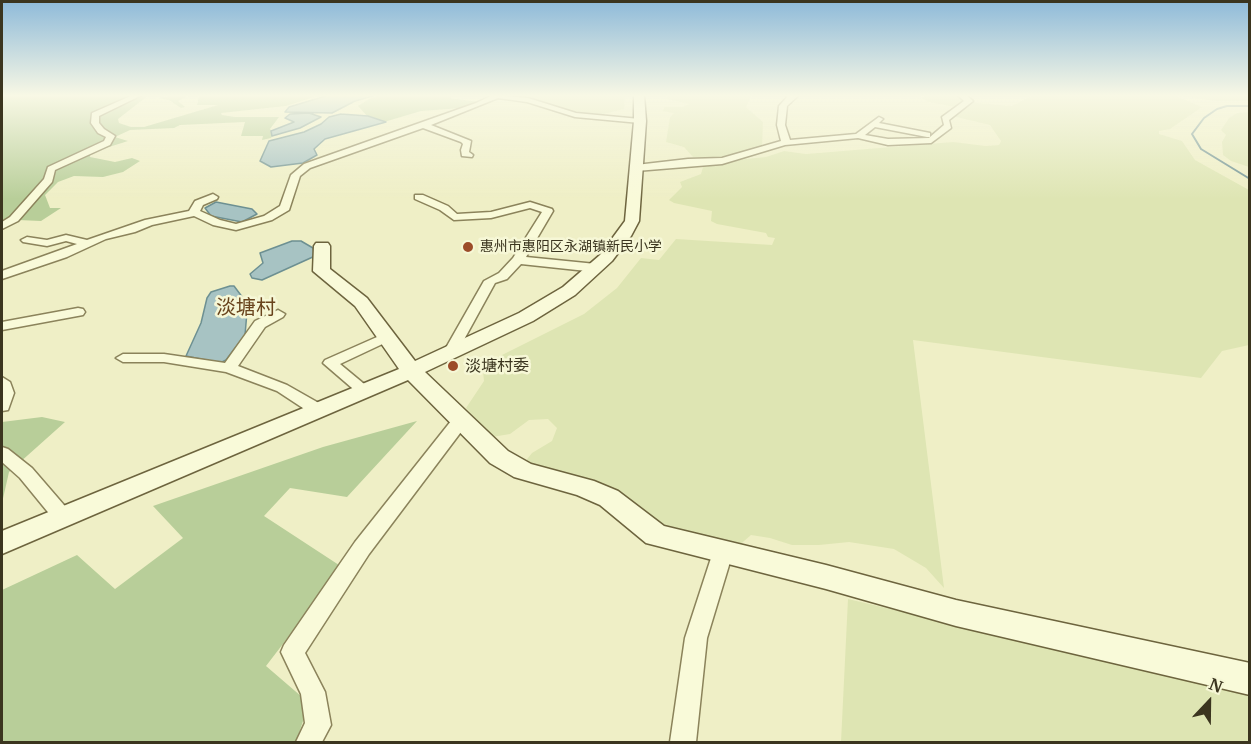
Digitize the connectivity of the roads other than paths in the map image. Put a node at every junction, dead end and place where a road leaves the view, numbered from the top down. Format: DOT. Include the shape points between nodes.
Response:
graph roads {
  1 [pos="100,130"];
  2 [pos="406,130"];
  3 [pos="436,130"];
  4 [pos="639,130"];
  5 [pos="783,130"];
  6 [pos="866,130"];
  7 [pos="909,130"];
  8 [pos="943,130"];
  9 [pos="858,136"];
  10 [pos="935,136"];
  11 [pos="784,143"];
  12 [pos="469,155"];
  13 [pos="636,168"];
  14 [pos="213,197"];
  15 [pos="419,197"];
  16 [pos="195,213"];
  17 [pos="2,226"];
  18 [pos="27,240"];
  19 [pos="87,243"];
  20 [pos="322,246"];
  21 [pos="518,260"];
  22 [pos="596,267"];
  23 [pos="2,275"];
  24 [pos="78,312"];
  25 [pos="278,314"];
  26 [pos="2,326"];
  27 [pos="386,337"];
  28 [pos="450,353"];
  29 [pos="123,358"];
  30 [pos="229,368"];
  31 [pos="411,371"];
  32 [pos="2,382"];
  33 [pos="363,391"];
  34 [pos="2,406"];
  35 [pos="318,410"];
  36 [pos="461,420"];
  37 [pos="2,453"];
  38 [pos="63,517"];
  39 [pos="2,543"];
  40 [pos="723,552"];
  41 [pos="1250,679"];
  42 [pos="309,742"];
  43 [pos="683,742"];
  1 -- 17 [label="street" via="111,136 107,143 51,169 49,180 14,219"];
  2 -- 16 [label="street" via="302,169 296,174 285,208 268,218 236,227"];
  3 -- 12 [label="street" via="464,140 468,144 465,154"];
  4 -- 13 [label="main road"];
  5 -- 11 [label="street"];
  6 -- 9 [label="street"];
  7 -- 10 [label="street"];
  8 -- 10 [label="street"];
  9 -- 10 [label="street" via="888,142 931,140"];
  9 -- 11 [label="street"];
  11 -- 13 [label="street" via="722,160"];
  13 -- 22 [label="main road" via="630,224"];
  14 -- 16 [label="street" via="199,203"];
  15 -- 21 [label="street" via="454,217 491,215 530,205 548,212"];
  16 -- 19 [label="street" via="149,222"];
  18 -- 19 [label="street" via="46,243 66,238"];
  19 -- 23 [label="street"];
  20 -- 27 [label="main road" via="321,271 361,302"];
  21 -- 22 [label="street"];
  21 -- 28 [label="street" via="502,276 490,281"];
  22 -- 28 [label="main road" via="549,304"];
  24 -- 26 [label="street"];
  25 -- 30 [label="street" via="260,324"];
  27 -- 31 [label="main road"];
  27 -- 33 [label="street" via="330,363"];
  28 -- 31 [label="main road"];
  29 -- 30 [label="street" via="164,358"];
  30 -- 35 [label="street" via="282,388"];
  31 -- 33 [label="main road"];
  31 -- 36 [label="main road"];
  32 -- 34 [label="street" via="6,393"];
  33 -- 35 [label="main road"];
  35 -- 38 [label="main road"];
  36 -- 40 [label="main road" via="514,467 609,498 656,535"];
  36 -- 42 [label="street" via="362,548 292,652 313,693 318,725"];
  37 -- 38 [label="street" via="26,473"];
  38 -- 39 [label="main road"];
  40 -- 41 [label="main road" via="956,613"];
  40 -- 43 [label="street" via="696,638"];
}
